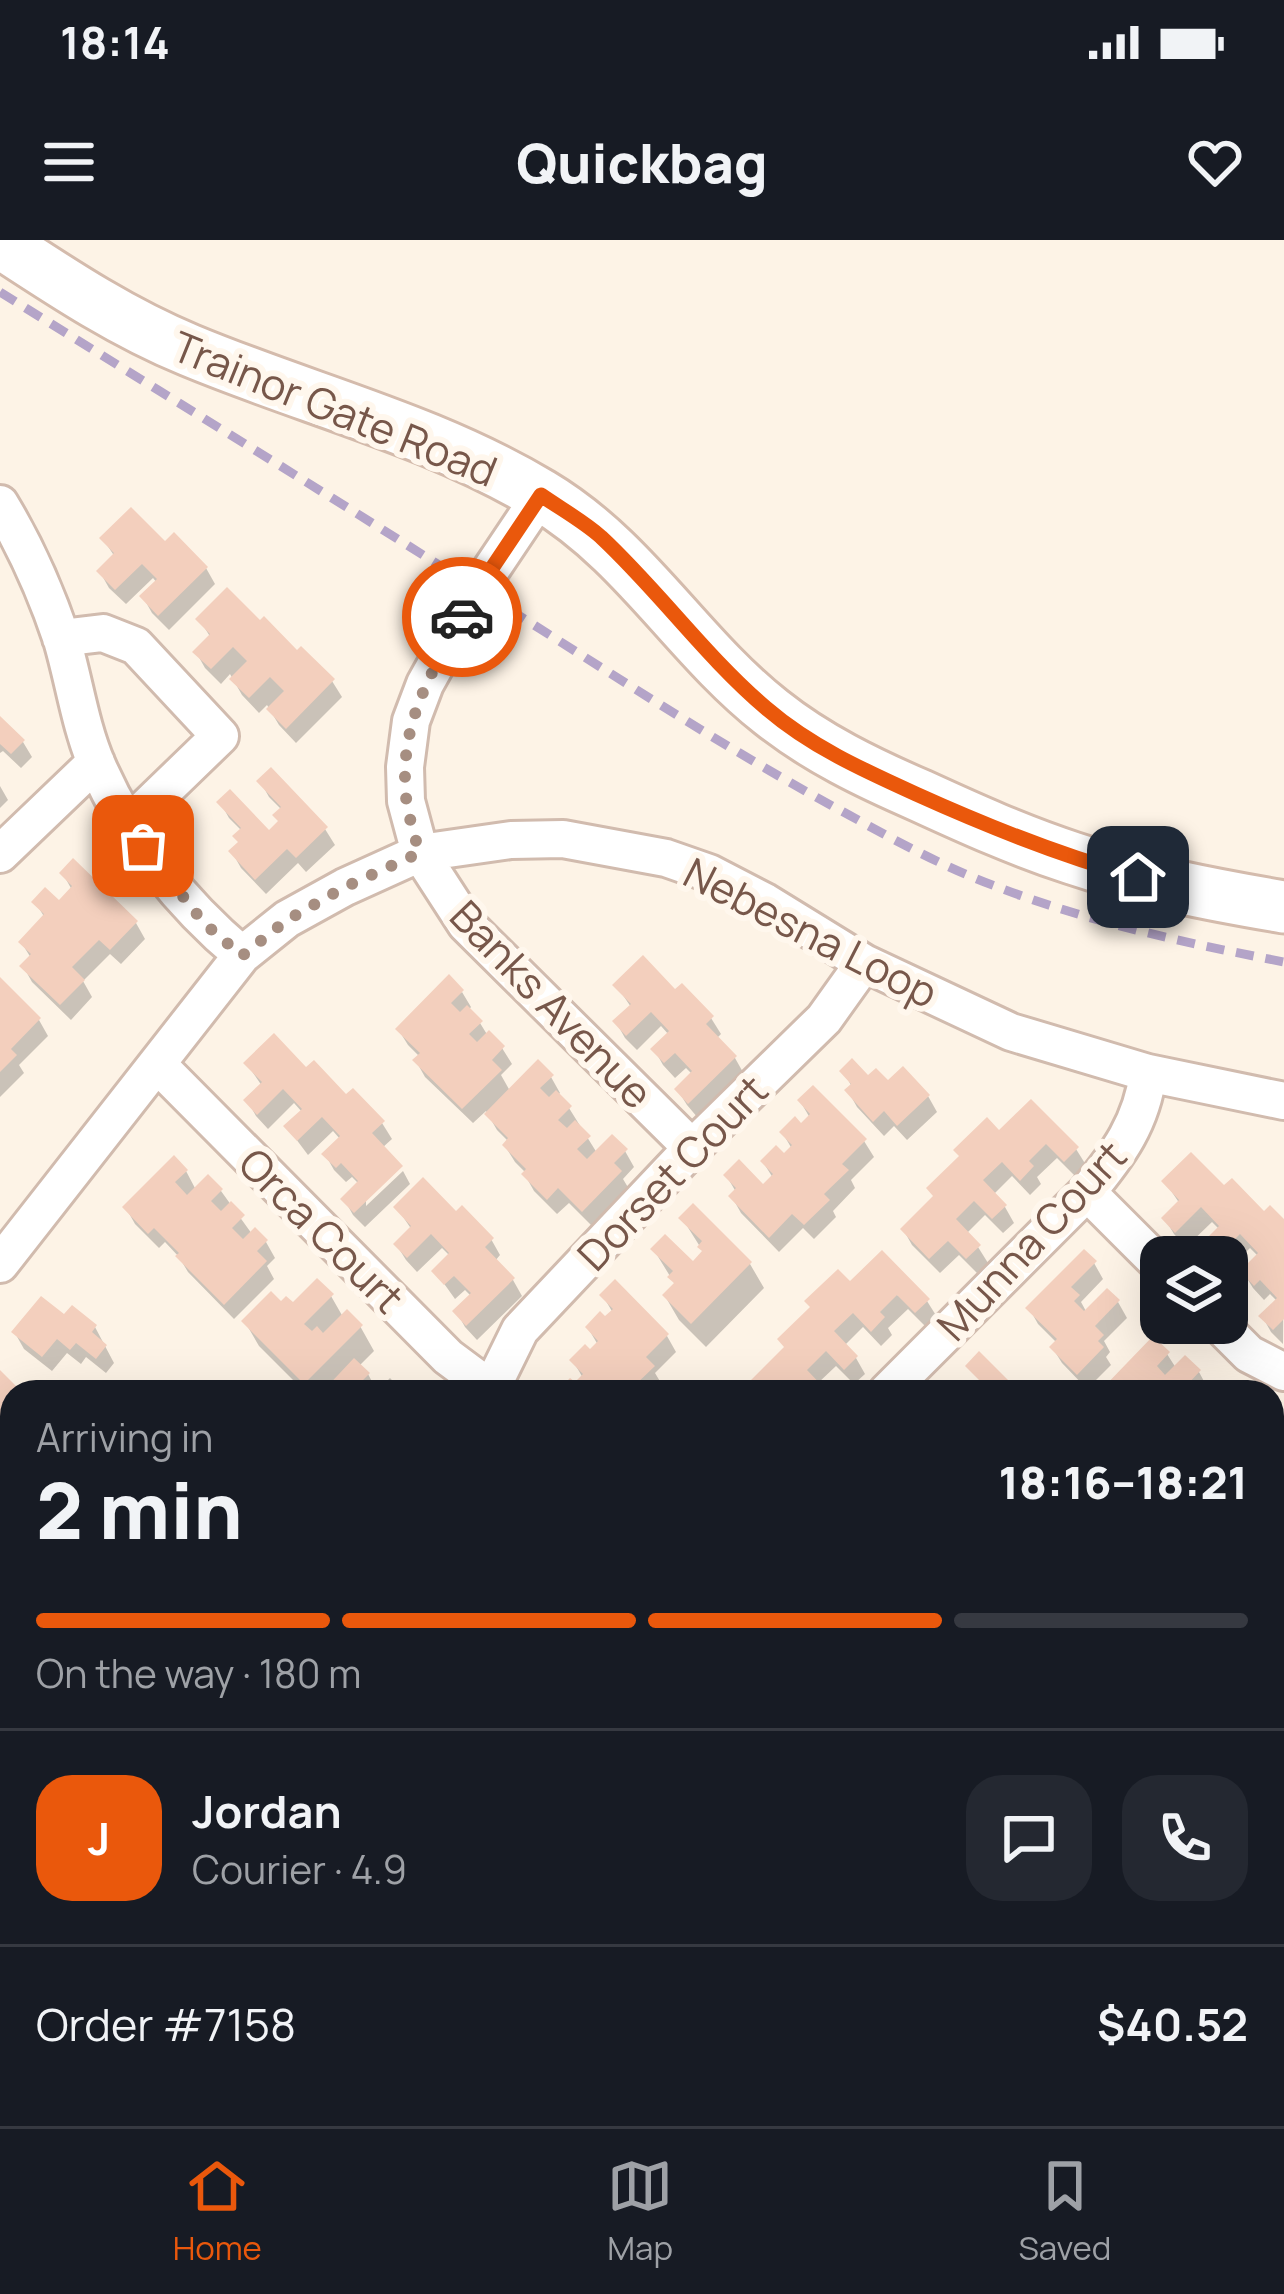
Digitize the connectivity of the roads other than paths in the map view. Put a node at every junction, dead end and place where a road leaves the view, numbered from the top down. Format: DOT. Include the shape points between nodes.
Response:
graph roads {
  1 [pos="0,242"];
  2 [pos="541,495"];
  3 [pos="0,505"];
  4 [pos="61,638"];
  5 [pos="96,762"];
  6 [pos="128,824"];
  7 [pos="419,853"];
  8 [pos="0,854"];
  9 [pos="1284,907"];
  10 [pos="242,956"];
  11 [pos="864,963"];
  12 [pos="157,1064"];
  13 [pos="1148,1073"];
  14 [pos="1284,1101"];
  15 [pos="692,1148"];
  16 [pos="1087,1192"];
  17 [pos="1140,1245"];
  18 [pos="0,1264"];
  19 [pos="1239,1344"];
  20 [pos="1284,1372"];
  21 [pos="479,1380"];
  22 [pos="495,1380"];
  23 [pos="899,1380"];
  1 -- 2 [label="main road, Trainor Gate Road" via="138,327 387,421"];
  2 -- 7 [label="street" via="478,589 411,721 406,801"];
  2 -- 9 [label="main road, Trainor Gate Road" via="598,534 730,676 817,745 1075,860"];
  3 -- 4 [label="street"];
  4 -- 5 [label="street"];
  4 -- 6 [label="street" via="103,633 136,646 220,736"];
  5 -- 6 [label="street"];
  5 -- 8 [label="street"];
  6 -- 10 [label="street" via="204,923"];
  7 -- 10 [label="street, Nebesna Loop" via="287,920"];
  7 -- 11 [label="street, Nebesna Loop" via="563,839 666,858 765,902"];
  7 -- 15 [label="street, Banks Avenue" via="466,924"];
  10 -- 12 [label="street, Nebesna Loop"];
  11 -- 13 [label="street, Nebesna Loop" via="1011,1032"];
  11 -- 15 [label="street, Dorset Court" via="824,1019"];
  12 -- 18 [label="street, Nebesna Loop"];
  12 -- 21 [label="street, Orca Court"];
  13 -- 14 [label="street, Nebesna Loop"];
  13 -- 16 [label="street, Munna Court" via="1135,1126"];
  15 -- 22 [label="street, Dorset Court" via="520,1330"];
  16 -- 17 [label="street"];
  16 -- 23 [label="street, Munna Court"];
  19 -- 20 [label="street"];
}
